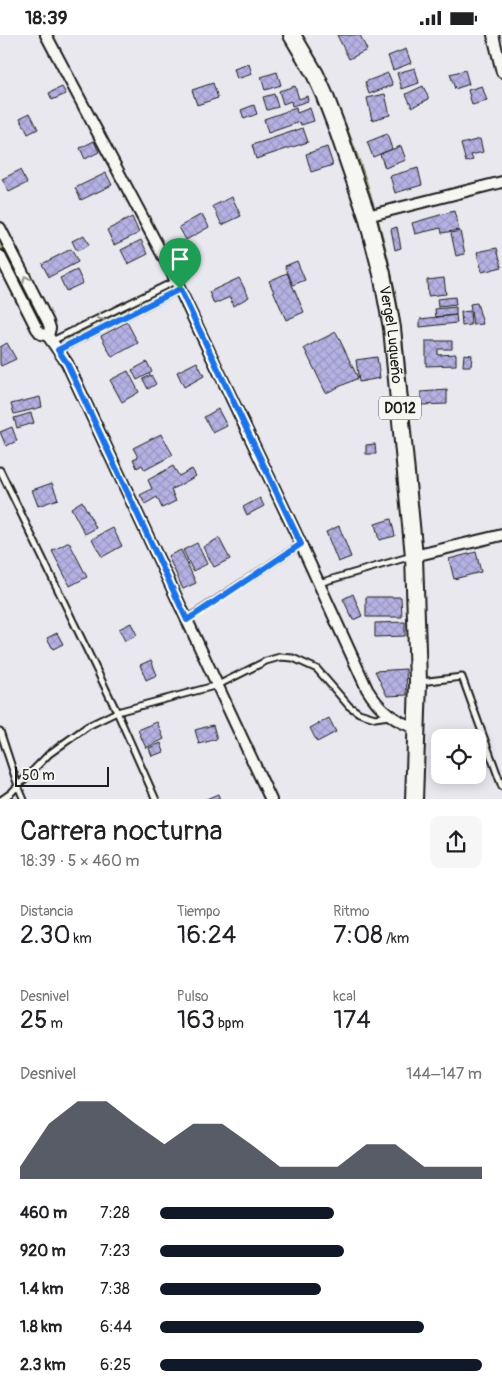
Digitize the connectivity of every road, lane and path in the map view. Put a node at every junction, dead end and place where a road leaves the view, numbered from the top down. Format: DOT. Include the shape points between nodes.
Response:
graph roads {
  1 [pos="46,35"];
  2 [pos="292,35"];
  3 [pos="493,35"];
  4 [pos="502,72"];
  5 [pos="502,182"];
  6 [pos="367,215"];
  7 [pos="0,229"];
  8 [pos="0,256"];
  9 [pos="178,285"];
  10 [pos="53,342"];
  11 [pos="0,470"];
  12 [pos="502,535"];
  13 [pos="301,544"];
  14 [pos="414,556"];
  15 [pos="319,583"];
  16 [pos="187,620"];
  17 [pos="418,682"];
  18 [pos="218,685"];
  19 [pos="117,712"];
  20 [pos="389,716"];
  21 [pos="416,728"];
  22 [pos="0,731"];
  23 [pos="18,786"];
  24 [pos="502,787"];
  25 [pos="1,799"];
  26 [pos="24,799"];
  27 [pos="156,799"];
  28 [pos="271,799"];
  29 [pos="414,799"];
  1 -- 9 [label="street"];
  2 -- 6 [label="main road, Vergel Luqueño / D012" via="324,94"];
  3 -- 4 [label="street"];
  5 -- 6 [label="street"];
  6 -- 14 [label="main road, Vergel Luqueño / D012" via="392,328"];
  10 -- 7 [label="street, one-way" via="48,322"];
  8 -- 10 [label="street" via="40,334"];
  9 -- 10 [label="lane"];
  9 -- 10 [label="lane, one-way"];
  9 -- 13 [label="street"];
  10 -- 16 [label="street" via="67,363"];
  11 -- 19 [label="lane"];
  12 -- 14 [label="street"];
  13 -- 15 [label="street"];
  13 -- 16 [label="lane"];
  14 -- 15 [label="lane"];
  14 -- 17 [label="main road, Vergel Luqueño / D012"];
  15 -- 20 [label="street" via="367,689"];
  16 -- 18 [label="street"];
  17 -- 21 [label="main road, Vergel Luqueño / D012"];
  17 -- 24 [label="lane" via="462,677"];
  18 -- 19 [label="lane"];
  18 -- 20 [label="lane" via="266,661 293,658 317,669 348,706 358,713 375,718"];
  18 -- 28 [label="street"];
  19 -- 23 [label="lane" via="64,742"];
  19 -- 27 [label="lane"];
  20 -- 21 [label="street"];
  21 -- 29 [label="main road, Vergel Luqueño / D012"];
  22 -- 23 [label="lane"];
  23 -- 25 [label="lane"];
  23 -- 26 [label="lane"];
}
